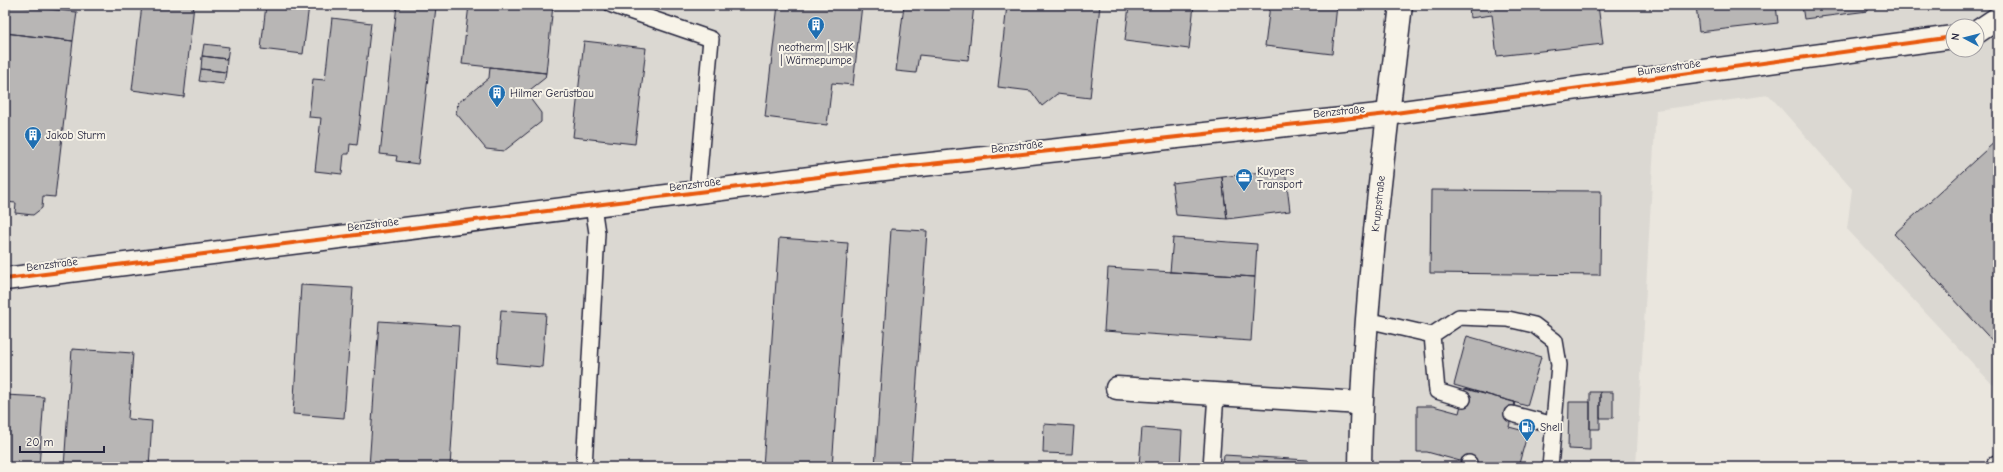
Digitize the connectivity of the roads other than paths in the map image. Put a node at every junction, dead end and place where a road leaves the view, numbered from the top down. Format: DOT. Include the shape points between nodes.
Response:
graph roads {
  1 [pos="612,5"];
  2 [pos="1401,5"];
  3 [pos="1998,18"];
  4 [pos="1985,27"];
  5 [pos="1945,38"];
  6 [pos="1388,114"];
  7 [pos="697,193"];
  8 [pos="593,206"];
  9 [pos="5,279"];
  10 [pos="1367,320"];
  11 [pos="1432,335"];
  12 [pos="1117,388"];
  13 [pos="1216,394"];
  14 [pos="1463,399"];
  15 [pos="1361,403"];
  16 [pos="1512,414"];
  17 [pos="1554,425"];
  18 [pos="584,467"];
  19 [pos="1211,467"];
  20 [pos="1360,467"];
  21 [pos="1550,467"];
  1 -- 7 [label="lane" via="711,38"];
  2 -- 6 [label="street, Kruppstraße"];
  3 -- 4 [label="street"];
  5 -- 6 [label="street, Bunsenstraße"];
  6 -- 7 [label="street, Benzstraße" via="866,171"];
  6 -- 10 [label="street, Kruppstraße"];
  7 -- 8 [label="street, Benzstraße"];
  8 -- 9 [label="street, Benzstraße"];
  8 -- 18 [label="lane" via="597,233"];
  10 -- 11 [label="lane"];
  10 -- 15 [label="street, Kruppstraße"];
  11 -- 14 [label="lane" via="1437,391"];
  11 -- 17 [label="lane" via="1459,317 1508,319 1534,325 1555,341 1559,365"];
  12 -- 13 [label="street"];
  13 -- 15 [label="street"];
  13 -- 19 [label="lane"];
  15 -- 20 [label="street, Kruppstraße"];
  16 -- 17 [label="lane"];
  17 -- 21 [label="lane"];
}
